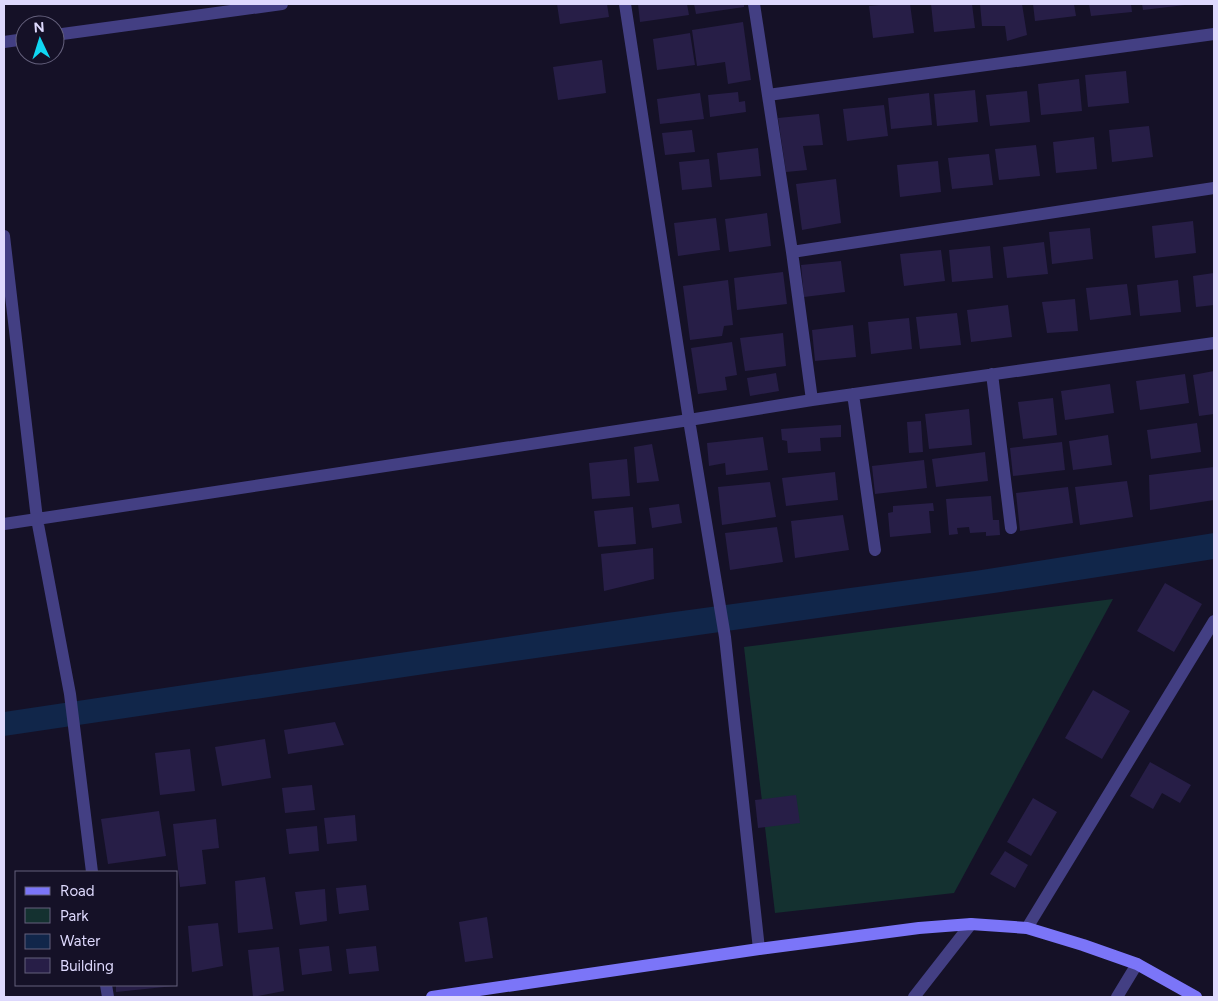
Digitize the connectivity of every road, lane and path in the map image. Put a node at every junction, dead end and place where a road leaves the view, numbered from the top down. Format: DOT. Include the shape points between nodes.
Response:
graph roads {
  1 [pos="282,4"];
  2 [pos="625,4"];
  3 [pos="754,4"];
  4 [pos="65,34"];
  5 [pos="1214,34"];
  6 [pos="768,95"];
  7 [pos="1214,188"];
  8 [pos="4,236"];
  9 [pos="792,252"];
  10 [pos="1214,343"];
  11 [pos="992,374"];
  12 [pos="853,394"];
  13 [pos="812,400"];
  14 [pos="689,420"];
  15 [pos="37,519"];
  16 [pos="4,524"];
  17 [pos="1011,528"];
  18 [pos="874,550"];
  19 [pos="1214,621"];
  20 [pos="92,871"];
  21 [pos="970,924"];
  22 [pos="1027,928"];
  23 [pos="759,949"];
  24 [pos="1137,964"];
  25 [pos="432,997"];
  26 [pos="914,997"];
  27 [pos="1117,997"];
  28 [pos="1196,997"];
  1 -- 4 [label="street"];
  2 -- 14 [label="street"];
  3 -- 6 [label="street"];
  5 -- 6 [label="street"];
  6 -- 9 [label="street"];
  7 -- 9 [label="street"];
  8 -- 15 [label="street"];
  9 -- 13 [label="street"];
  10 -- 11 [label="street"];
  11 -- 12 [label="street"];
  11 -- 17 [label="street"];
  12 -- 13 [label="street"];
  12 -- 18 [label="street"];
  13 -- 14 [label="street"];
  14 -- 15 [label="street"];
  14 -- 23 [label="street" via="725,637"];
  15 -- 16 [label="street"];
  15 -- 20 [label="street" via="70,694"];
  19 -- 22 [label="street"];
  21 -- 22 [label="street"];
  21 -- 23 [label="street"];
  21 -- 26 [label="street"];
  22 -- 24 [label="street"];
  23 -- 25 [label="street"];
  24 -- 27 [label="street"];
  24 -- 28 [label="street"];
}
